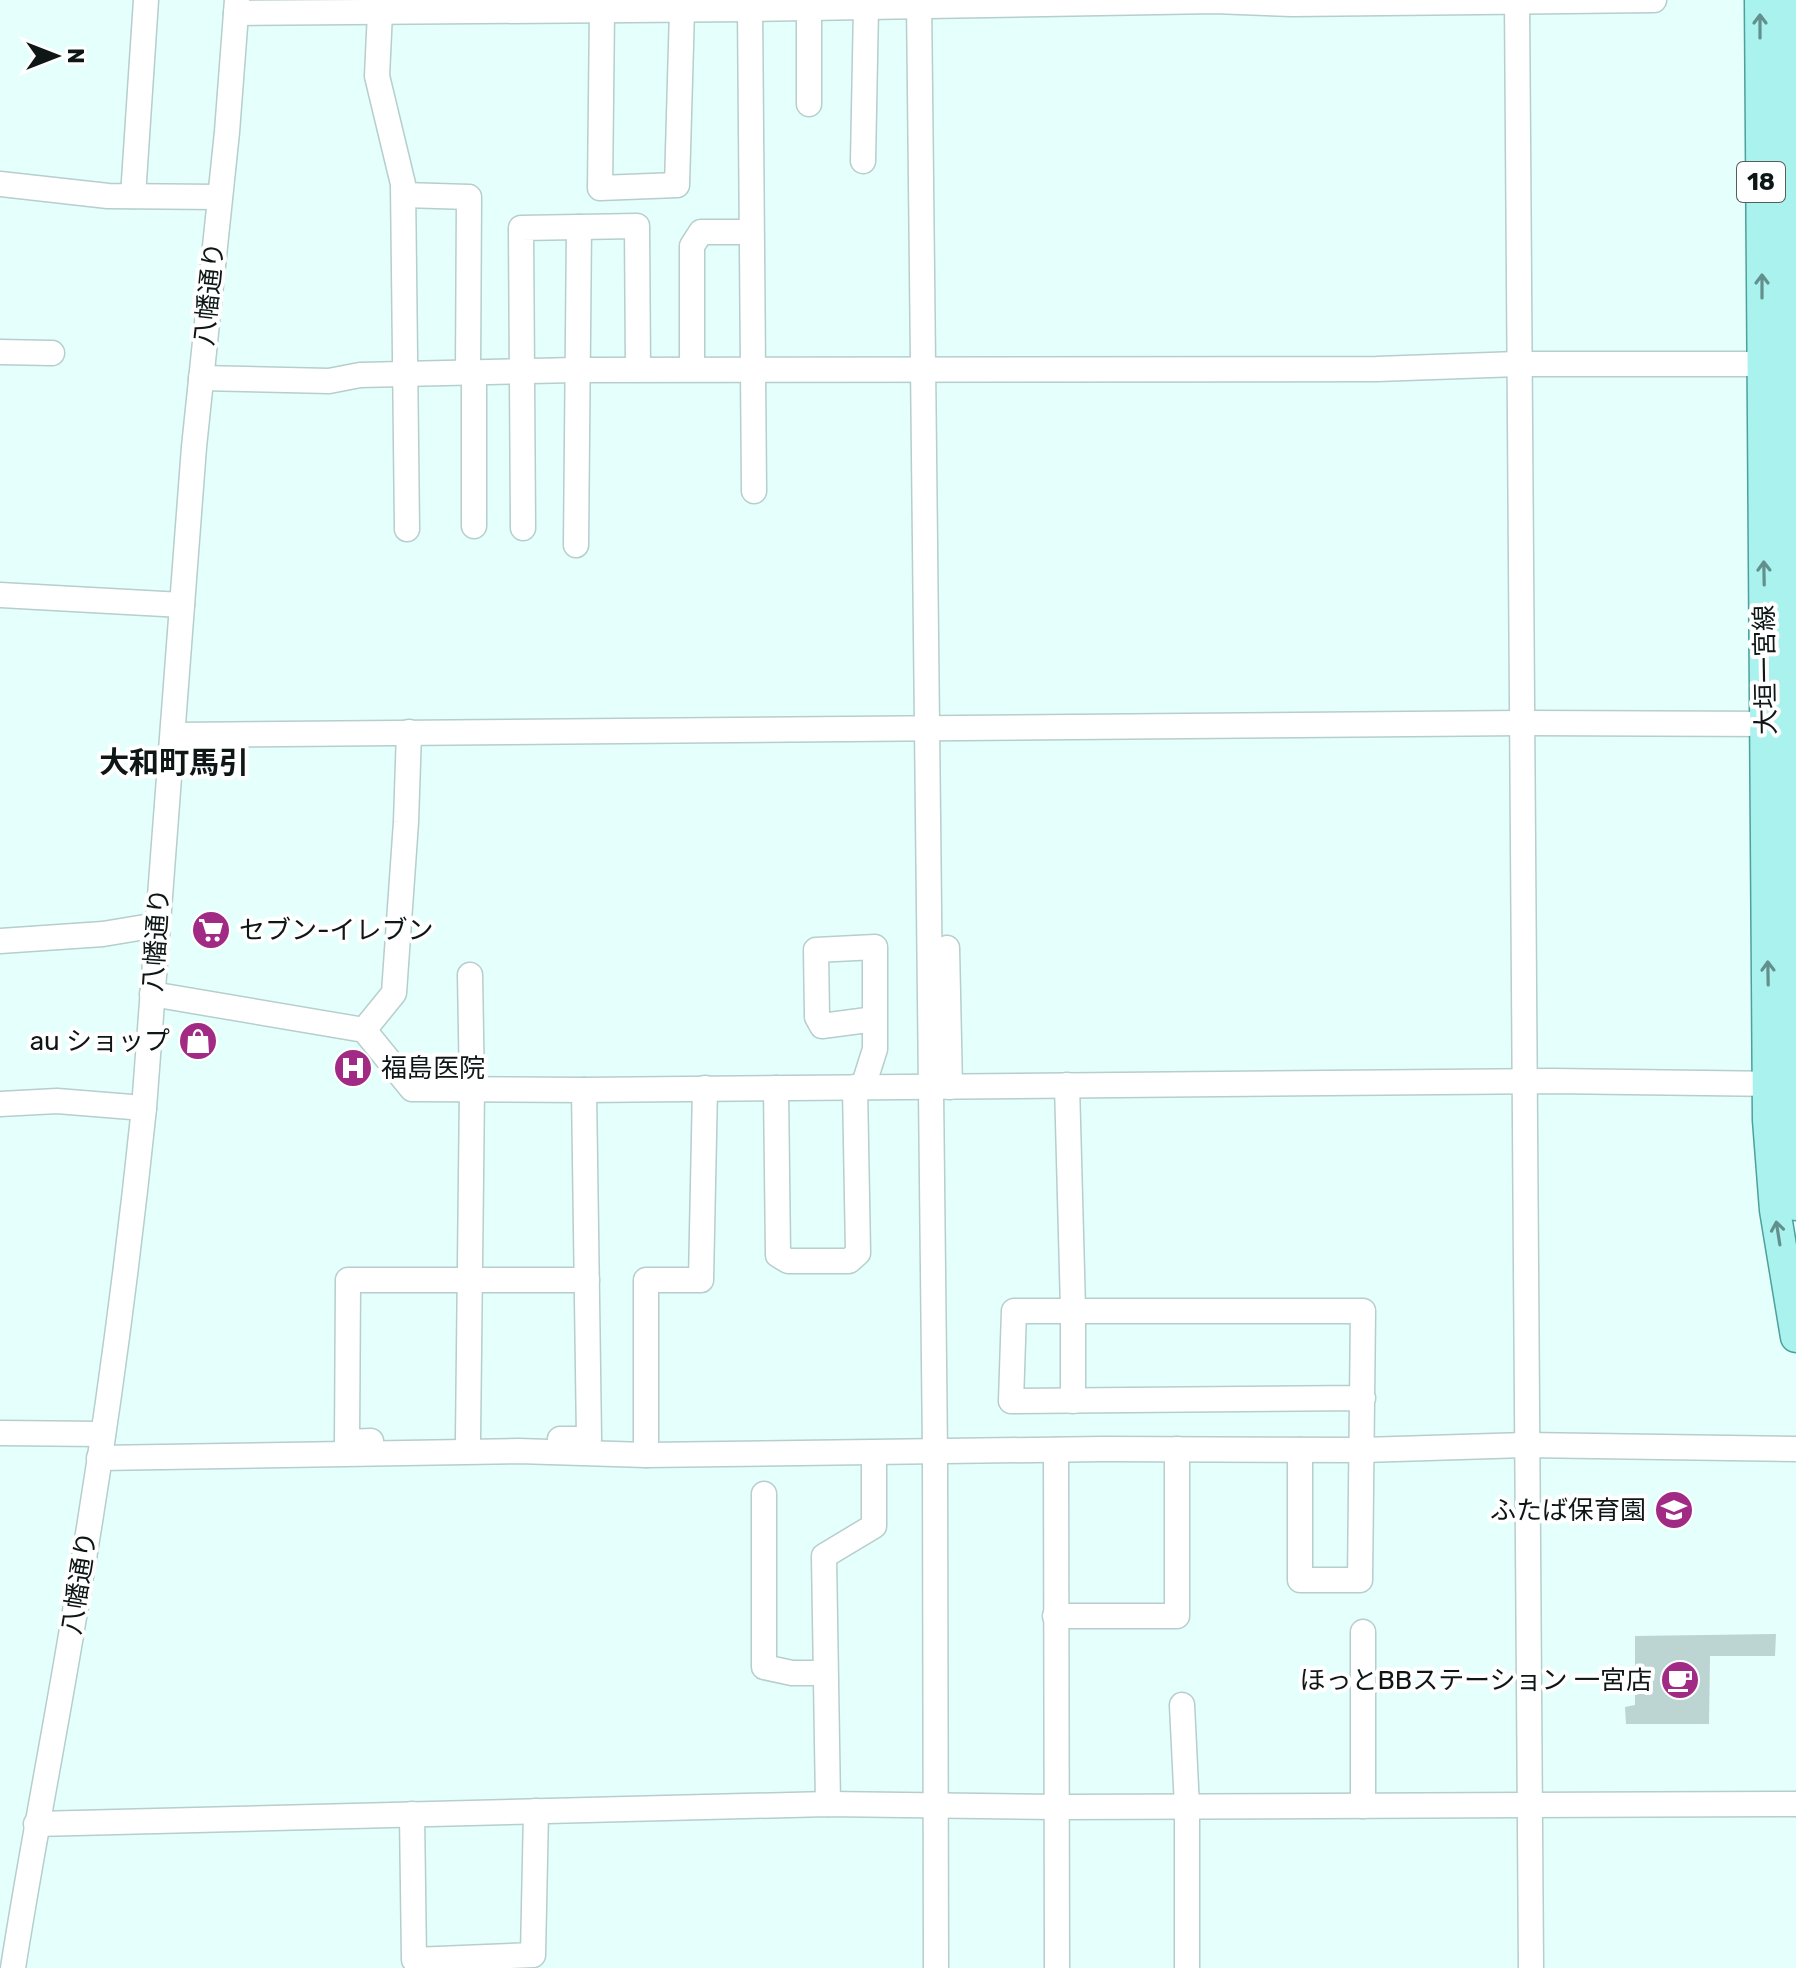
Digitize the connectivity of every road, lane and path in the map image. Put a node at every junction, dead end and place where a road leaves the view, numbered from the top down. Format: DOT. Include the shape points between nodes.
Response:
graph roads {
  1 [pos="146,0"];
  2 [pos="1654,0"];
  3 [pos="1760,0"];
  4 [pos="1783,0"];
  5 [pos="1115,1"];
  6 [pos="1410,1"];
  7 [pos="1596,1"];
  8 [pos="1229,2"];
  9 [pos="1292,2"];
  10 [pos="1348,2"];
  11 [pos="1517,2"];
  12 [pos="919,3"];
  13 [pos="236,6"];
  14 [pos="866,7"];
  15 [pos="809,8"];
  16 [pos="750,9"];
  17 [pos="602,10"];
  18 [pos="682,10"];
  19 [pos="380,12"];
  20 [pos="809,104"];
  21 [pos="863,161"];
  22 [pos="0,184"];
  23 [pos="404,195"];
  24 [pos="133,196"];
  25 [pos="219,197"];
  26 [pos="579,227"];
  27 [pos="751,232"];
  28 [pos="0,352"];
  29 [pos="52,353"];
  30 [pos="1518,364"];
  31 [pos="1781,364"];
  32 [pos="638,369"];
  33 [pos="692,369"];
  34 [pos="923,369"];
  35 [pos="576,370"];
  36 [pos="522,371"];
  37 [pos="751,371"];
  38 [pos="471,372"];
  39 [pos="407,373"];
  40 [pos="201,378"];
  41 [pos="754,491"];
  42 [pos="474,526"];
  43 [pos="523,528"];
  44 [pos="407,529"];
  45 [pos="576,545"];
  46 [pos="0,595"];
  47 [pos="182,605"];
  48 [pos="1522,723"];
  49 [pos="1784,724"];
  50 [pos="926,728"];
  51 [pos="409,732"];
  52 [pos="174,735"];
  53 [pos="157,925"];
  54 [pos="0,941"];
  55 [pos="947,948"];
  56 [pos="470,975"];
  57 [pos="152,994"];
  58 [pos="875,1019"];
  59 [pos="364,1030"];
  60 [pos="1524,1082"];
  61 [pos="1785,1084"];
  62 [pos="1067,1085"];
  63 [pos="859,1087"];
  64 [pos="940,1087"];
  65 [pos="705,1088"];
  66 [pos="776,1088"];
  67 [pos="472,1089"];
  68 [pos="584,1090"];
  69 [pos="0,1104"];
  70 [pos="144,1108"];
  71 [pos="1796,1205"];
  72 [pos="469,1280"];
  73 [pos="587,1280"];
  74 [pos="1073,1309"];
  75 [pos="1796,1337"];
  76 [pos="1363,1398"];
  77 [pos="1073,1401"];
  78 [pos="0,1433"];
  79 [pos="468,1438"];
  80 [pos="1526,1445"];
  81 [pos="101,1446"];
  82 [pos="1177,1449"];
  83 [pos="1796,1449"];
  84 [pos="1056,1450"];
  85 [pos="1300,1450"];
  86 [pos="1363,1450"];
  87 [pos="874,1453"];
  88 [pos="935,1453"];
  89 [pos="646,1455"];
  90 [pos="764,1494"];
  91 [pos="1055,1616"];
  92 [pos="1363,1632"];
  93 [pos="824,1673"];
  94 [pos="1182,1705"];
  95 [pos="828,1804"];
  96 [pos="936,1804"];
  97 [pos="1796,1804"];
  98 [pos="1530,1805"];
  99 [pos="1363,1806"];
  100 [pos="1057,1807"];
  101 [pos="1187,1807"];
  102 [pos="536,1811"];
  103 [pos="412,1814"];
  104 [pos="36,1824"];
  105 [pos="13,1968"];
  106 [pos="936,1968"];
  107 [pos="1057,1968"];
  108 [pos="1187,1968"];
  109 [pos="1531,1968"];
  1 -- 24 [label="street"];
  2 -- 7 [label="street"];
  31 -- 3 [label="main road, 大垣一宮線 / 18, one-way"];
  4 -- 31 [label="main road, 大垣一宮線 / 18"];
  5 -- 8 [label="street"];
  5 -- 12 [label="street"];
  6 -- 10 [label="street"];
  6 -- 11 [label="street"];
  7 -- 11 [label="street"];
  8 -- 9 [label="street"];
  9 -- 10 [label="street"];
  11 -- 30 [label="street"];
  12 -- 14 [label="street"];
  12 -- 34 [label="street"];
  13 -- 19 [label="street"];
  13 -- 25 [label="street, 八幡通り"];
  14 -- 15 [label="street"];
  14 -- 21 [label="street"];
  15 -- 16 [label="street"];
  15 -- 20 [label="street"];
  16 -- 18 [label="street"];
  16 -- 27 [label="street"];
  17 -- 18 [label="street"];
  17 -- 18 [label="street" via="600,188 677,185"];
  17 -- 19 [label="street"];
  19 -- 23 [label="street" via="377,76"];
  22 -- 24 [label="street"];
  23 -- 38 [label="street" via="469,197"];
  23 -- 39 [label="street"];
  24 -- 25 [label="street"];
  25 -- 40 [label="street, 八幡通り"];
  26 -- 32 [label="street" via="637,226"];
  26 -- 35 [label="street"];
  26 -- 36 [label="street" via="521,228"];
  27 -- 33 [label="street" via="701,232 692,246"];
  27 -- 37 [label="street"];
  28 -- 29 [label="street"];
  30 -- 31 [label="street"];
  30 -- 34 [label="street"];
  30 -- 48 [label="street"];
  31 -- 49 [label="main road, 大垣一宮線 / 18"];
  32 -- 33 [label="street"];
  32 -- 35 [label="street"];
  33 -- 37 [label="street"];
  34 -- 37 [label="street"];
  34 -- 50 [label="street"];
  35 -- 36 [label="street"];
  35 -- 45 [label="street"];
  36 -- 38 [label="street"];
  36 -- 43 [label="street"];
  37 -- 41 [label="street"];
  38 -- 39 [label="street"];
  38 -- 42 [label="street"];
  39 -- 40 [label="street" via="329,381"];
  39 -- 44 [label="street"];
  40 -- 47 [label="street, 八幡通り"];
  46 -- 47 [label="street"];
  47 -- 52 [label="street, 八幡通り"];
  48 -- 49 [label="street"];
  48 -- 50 [label="street"];
  48 -- 60 [label="street"];
  49 -- 61 [label="main road, 大垣一宮線 / 18"];
  50 -- 51 [label="street"];
  50 -- 64 [label="street"];
  51 -- 52 [label="street"];
  51 -- 59 [label="street" via="394,993"];
  52 -- 53 [label="street, 八幡通り"];
  53 -- 54 [label="street"];
  53 -- 57 [label="street, 八幡通り"];
  55 -- 64 [label="street"];
  56 -- 67 [label="street"];
  57 -- 59 [label="street"];
  57 -- 70 [label="street, 八幡通り"];
  58 -- 63 [label="street" via="875,1049"];
  59 -- 67 [label="street" via="412,1089"];
  60 -- 61 [label="street"];
  60 -- 62 [label="street"];
  60 -- 80 [label="street"];
  61 -- 71 [label="main road, 大垣一宮線 / 18"];
  75 -- 61 [label="main road, 大垣一宮線 / 18, one-way" via="1775,1210 1768,1120"];
  62 -- 64 [label="street"];
  62 -- 74 [label="street"];
  63 -- 64 [label="street"];
  63 -- 66 [label="street"];
  63 -- 66 [label="street" via="858,1253 849,1261 788,1261 778,1255"];
  64 -- 88 [label="street"];
  65 -- 66 [label="street"];
  65 -- 68 [label="street"];
  65 -- 89 [label="street" via="701,1280 646,1280"];
  67 -- 68 [label="street"];
  67 -- 72 [label="street"];
  68 -- 73 [label="street"];
  69 -- 70 [label="street" via="57,1101"];
  70 -- 81 [label="street, 八幡通り"];
  72 -- 73 [label="street"];
  72 -- 79 [label="street"];
  72 -- 79 [label="street" via="348,1280 347,1309 347,1442"];
  73 -- 79 [label="street" via="589,1439"];
  74 -- 76 [label="street" via="1363,1311"];
  74 -- 77 [label="street"];
  74 -- 77 [label="street" via="1014,1311 1011,1401"];
  76 -- 77 [label="street"];
  76 -- 86 [label="street"];
  78 -- 81 [label="street"];
  80 -- 83 [label="street"];
  80 -- 86 [label="street"];
  80 -- 98 [label="street"];
  81 -- 89 [label="street"];
  81 -- 104 [label="street, 八幡通り"];
  82 -- 84 [label="street"];
  82 -- 85 [label="street"];
  82 -- 91 [label="street" via="1177,1616"];
  84 -- 88 [label="street"];
  84 -- 91 [label="street"];
  85 -- 86 [label="street"];
  85 -- 86 [label="street" via="1300,1580 1360,1580"];
  87 -- 88 [label="street"];
  87 -- 89 [label="street"];
  87 -- 93 [label="street" via="874,1526 824,1556"];
  88 -- 96 [label="street"];
  90 -- 93 [label="street" via="764,1667"];
  91 -- 100 [label="street"];
  92 -- 99 [label="street"];
  93 -- 95 [label="street"];
  94 -- 101 [label="street"];
  95 -- 96 [label="street"];
  95 -- 102 [label="street"];
  96 -- 100 [label="street"];
  96 -- 106 [label="street"];
  97 -- 98 [label="street"];
  98 -- 99 [label="street"];
  98 -- 109 [label="street"];
  99 -- 101 [label="street"];
  100 -- 101 [label="street"];
  100 -- 107 [label="street"];
  101 -- 108 [label="street"];
  102 -- 103 [label="street"];
  102 -- 103 [label="street" via="533,1955 414,1960"];
  103 -- 104 [label="street"];
  104 -- 105 [label="street, 八幡通り"];
}
